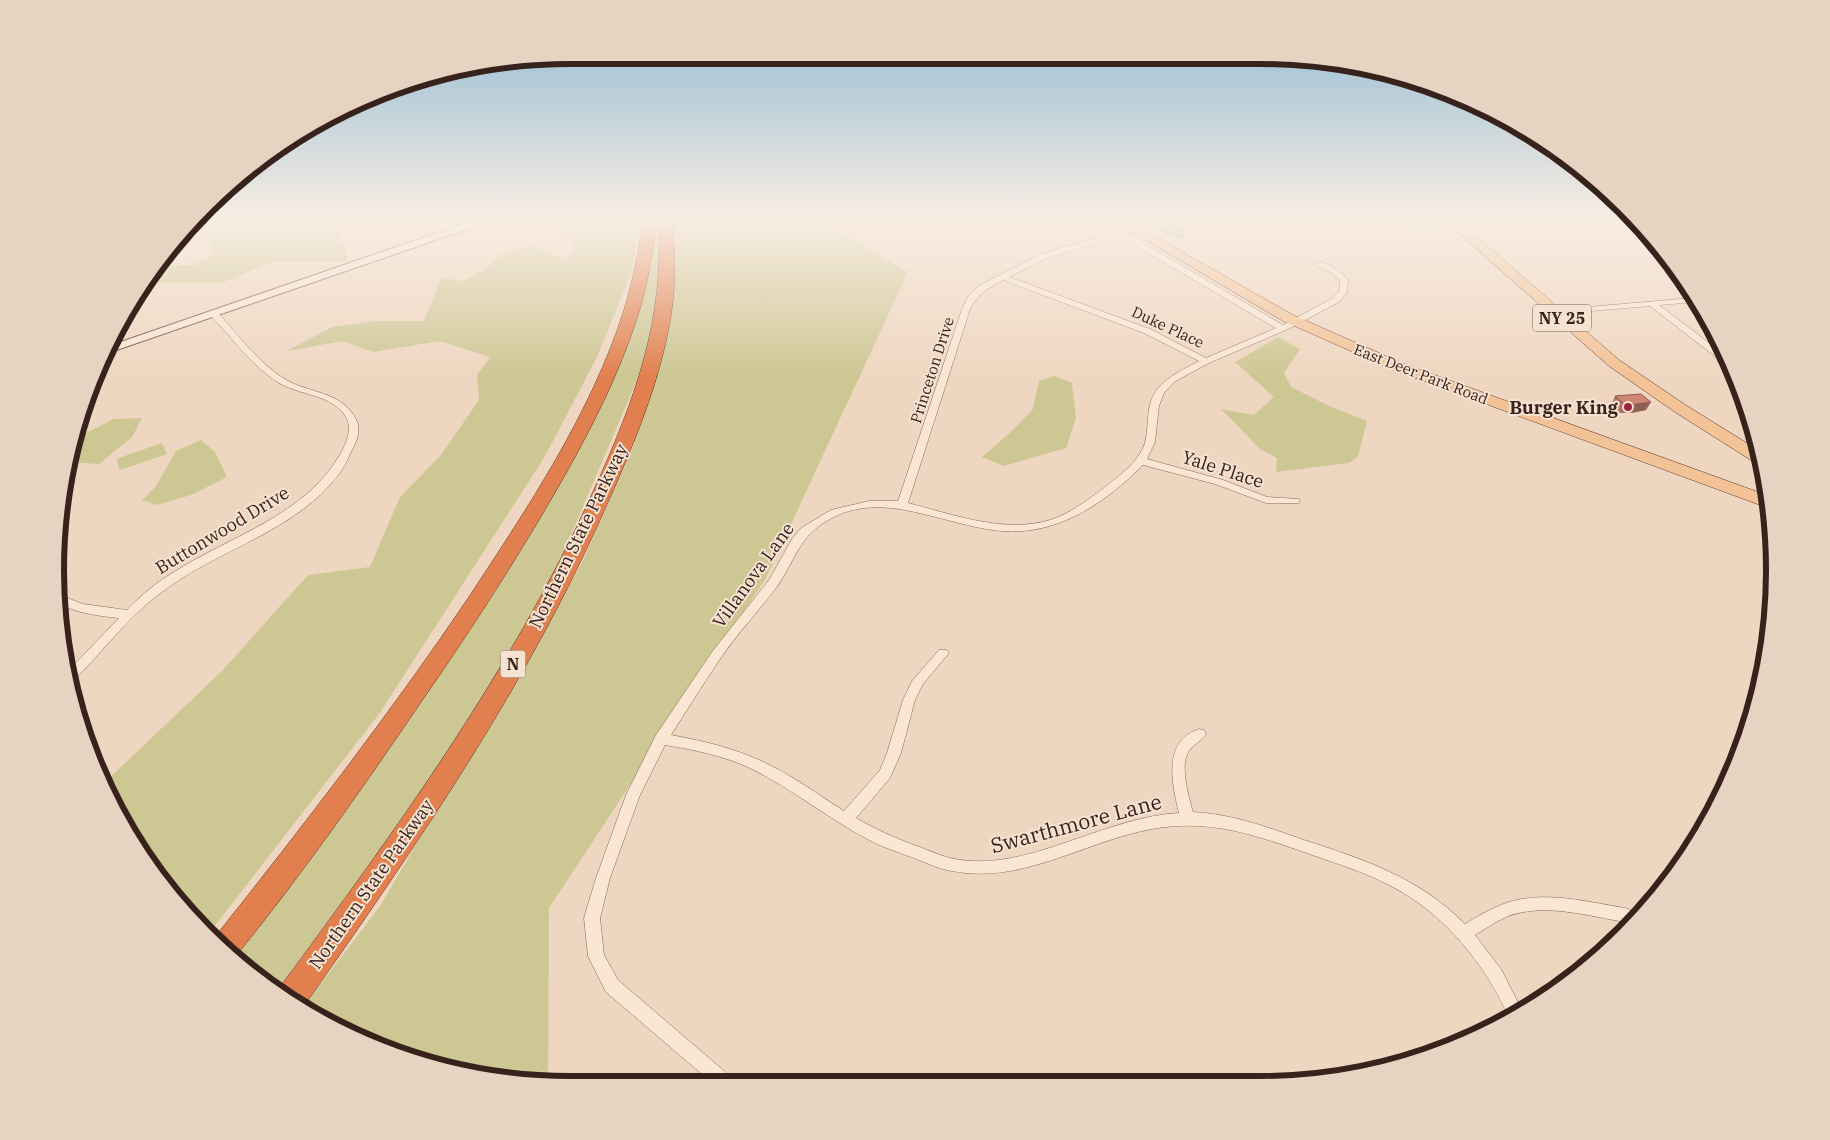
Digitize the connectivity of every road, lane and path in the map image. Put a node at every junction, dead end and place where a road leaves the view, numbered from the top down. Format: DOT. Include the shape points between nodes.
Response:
graph roads {
  1 [pos="337,272"];
  2 [pos="641,272"];
  3 [pos="668,272"];
  4 [pos="1016,272"];
  5 [pos="1193,272"];
  6 [pos="1205,272"];
  7 [pos="1336,272"];
  8 [pos="1510,272"];
  9 [pos="1005,278"];
  10 [pos="1688,300"];
  11 [pos="1652,304"];
  12 [pos="1555,312"];
  13 [pos="215,315"];
  14 [pos="1289,324"];
  15 [pos="115,348"];
  16 [pos="1718,354"];
  17 [pos="1206,361"];
  18 [pos="1753,453"];
  19 [pos="1141,461"];
  20 [pos="1742,493"];
  21 [pos="1761,496"];
  22 [pos="1761,500"];
  23 [pos="1295,501"];
  24 [pos="902,505"];
  25 [pos="65,603"];
  26 [pos="129,614"];
  27 [pos="942,653"];
  28 [pos="74,673"];
  29 [pos="1199,734"];
  30 [pos="661,739"];
  31 [pos="1187,818"];
  32 [pos="846,819"];
  33 [pos="1625,915"];
  34 [pos="1465,932"];
  35 [pos="229,944"];
  36 [pos="294,994"];
  37 [pos="1514,1008"];
  38 [pos="717,1076"];
  1 -- 13 [label="street"];
  2 -- 35 [label="highway, Northern State Parkway / N" via="614,357 582,424 538,503 462,625 377,748"];
  3 -- 36 [label="highway, Northern State Parkway / N" via="655,350 635,416 593,514 542,614 468,738 401,841"];
  4 -- 9 [label="street, Princeton Drive"];
  5 -- 14 [label="street"];
  6 -- 14 [label="main road, East Deer Park Road"];
  7 -- 14 [label="street, Villanova Lane" via="1345,284 1336,300"];
  8 -- 12 [label="main road, NY 25"];
  9 -- 17 [label="street, Duke Place" via="1147,331"];
  9 -- 24 [label="street, Princeton Drive" via="983,287 972,297 966,309"];
  10 -- 11 [label="street"];
  11 -- 12 [label="street"];
  11 -- 16 [label="street"];
  12 -- 18 [label="main road, NY 25" via="1628,372"];
  13 -- 15 [label="street"];
  13 -- 26 [label="street, Buttonwood Drive" via="253,356 282,381 325,397 346,411 354,428 352,441 335,472 302,503 256,533 178,574"];
  14 -- 17 [label="street, Villanova Lane"];
  14 -- 20 [label="main road, East Deer Park Road"];
  17 -- 19 [label="street, Villanova Lane" via="1172,380 1160,392 1154,406 1150,442"];
  19 -- 23 [label="street, Yale Place" via="1219,482 1266,500"];
  19 -- 24 [label="street, Villanova Lane" via="1086,507 1051,523 1031,527 994,527"];
  20 -- 21 [label="main road"];
  20 -- 22 [label="main road, East Deer Park Road"];
  24 -- 30 [label="street, Villanova Lane" via="886,503 852,507 835,512 805,531 773,583 716,656"];
  25 -- 26 [label="street" via="97,612"];
  26 -- 28 [label="street, Buttonwood Drive"];
  27 -- 32 [label="street" via="918,681 909,700 885,774"];
  29 -- 31 [label="street" via="1180,755 1181,790"];
  30 -- 32 [label="street, Swarthmore Lane" via="727,753 757,765"];
  30 -- 38 [label="street, Villanova Lane" via="633,795 603,878 592,918 596,956 612,986"];
  31 -- 32 [label="street, Swarthmore Lane" via="1148,824 1018,864 986,869 951,865 873,836"];
  31 -- 34 [label="street, Swarthmore Lane" via="1244,825 1364,867 1418,895"];
  33 -- 34 [label="street" via="1557,905 1514,908"];
  34 -- 37 [label="street, Swarthmore Lane" via="1490,965"];
}
